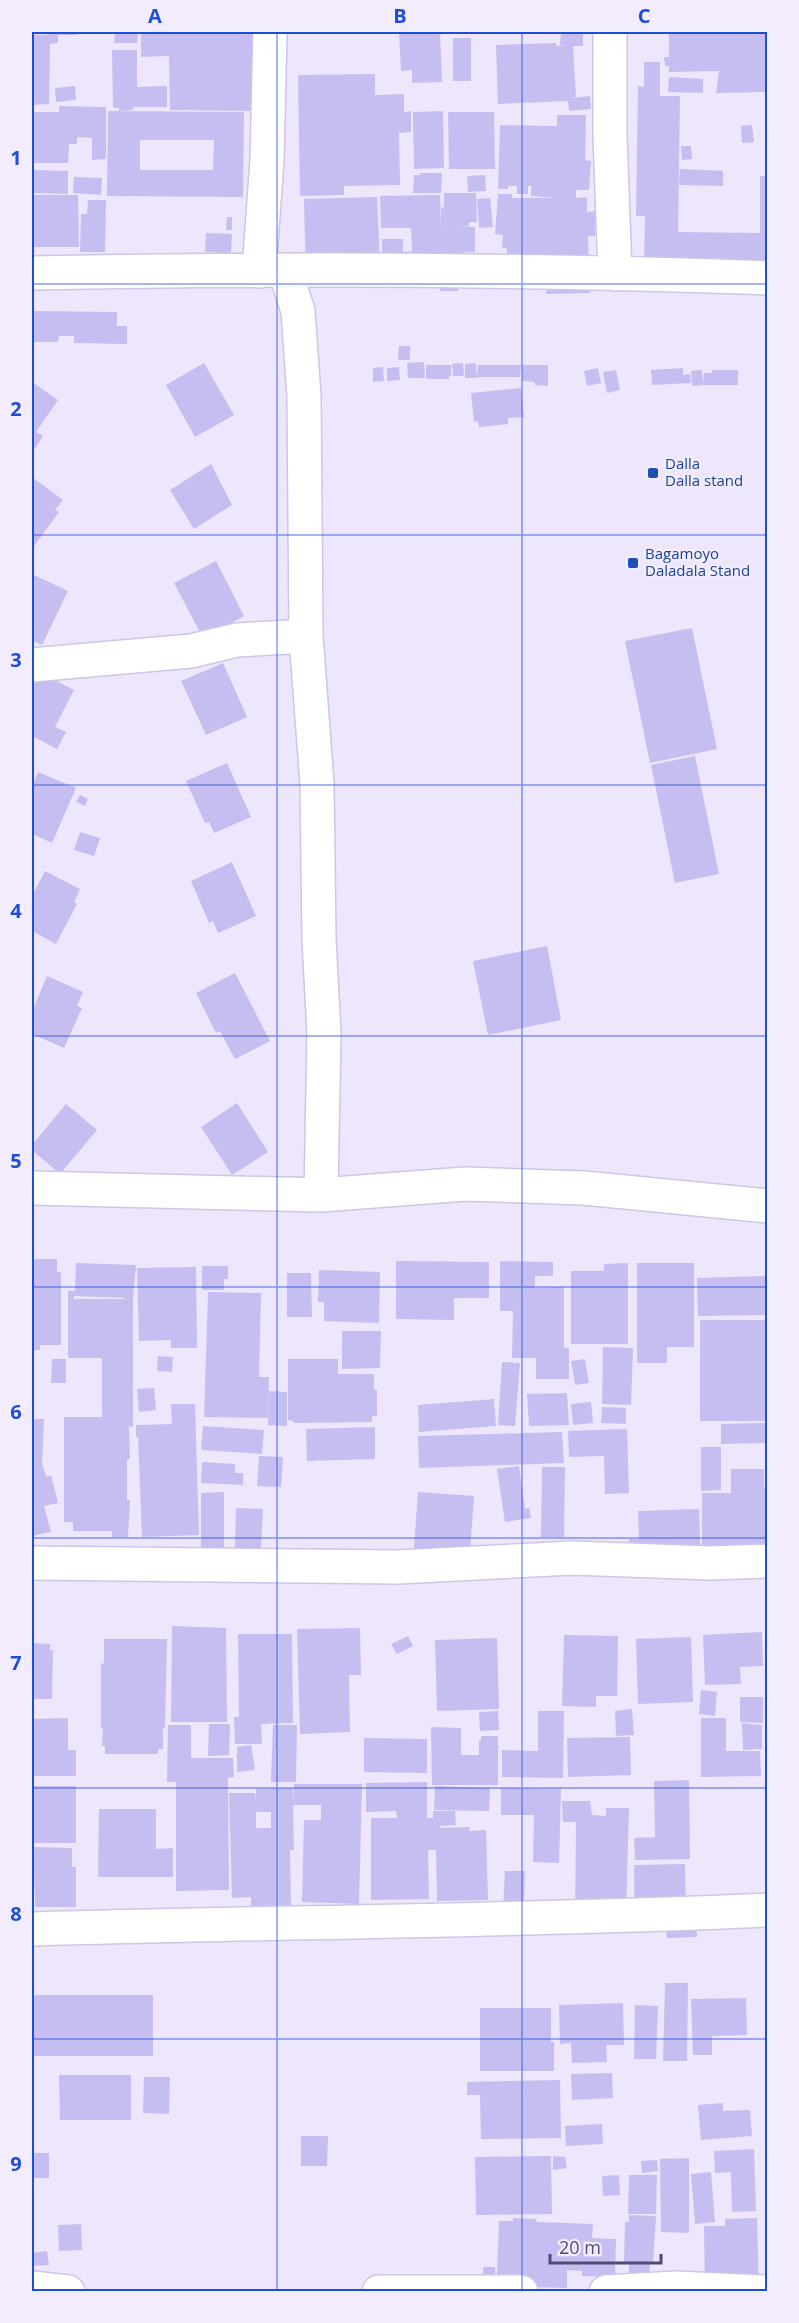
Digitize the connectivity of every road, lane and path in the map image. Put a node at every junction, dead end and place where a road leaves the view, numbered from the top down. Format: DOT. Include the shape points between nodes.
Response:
graph roads {
  1 [pos="270,32"];
  2 [pos="610,32"];
  3 [pos="272,271"];
  4 [pos="32,273"];
  5 [pos="615,274"];
  6 [pos="768,278"];
  7 [pos="306,636"];
  8 [pos="32,665"];
  9 [pos="32,1188"];
  10 [pos="321,1195"];
  11 [pos="768,1206"];
  12 [pos="768,1561"];
  13 [pos="32,1563"];
  14 [pos="768,1910"];
  15 [pos="32,1929"];
  16 [pos="32,2288"];
  17 [pos="68,2292"];
  18 [pos="379,2292"];
  19 [pos="521,2292"];
  20 [pos="606,2292"];
  21 [pos="763,2292"];
  1 -- 3 [label="street" via="267,160"];
  2 -- 5 [label="street"];
  3 -- 4 [label="street"];
  3 -- 5 [label="street"];
  3 -- 7 [label="street" via="298,311 304,396"];
  5 -- 6 [label="street"];
  7 -- 8 [label="street" via="237,640 191,651"];
  7 -- 10 [label="street" via="317,784 324,1033"];
  9 -- 10 [label="street"];
  10 -- 11 [label="street" via="465,1184 584,1188"];
  12 -- 13 [label="street" via="572,1558 398,1567"];
  14 -- 15 [label="street"];
  16 -- 17 [label="street"];
  18 -- 19 [label="street"];
  20 -- 21 [label="street" via="676,2288"];
}
